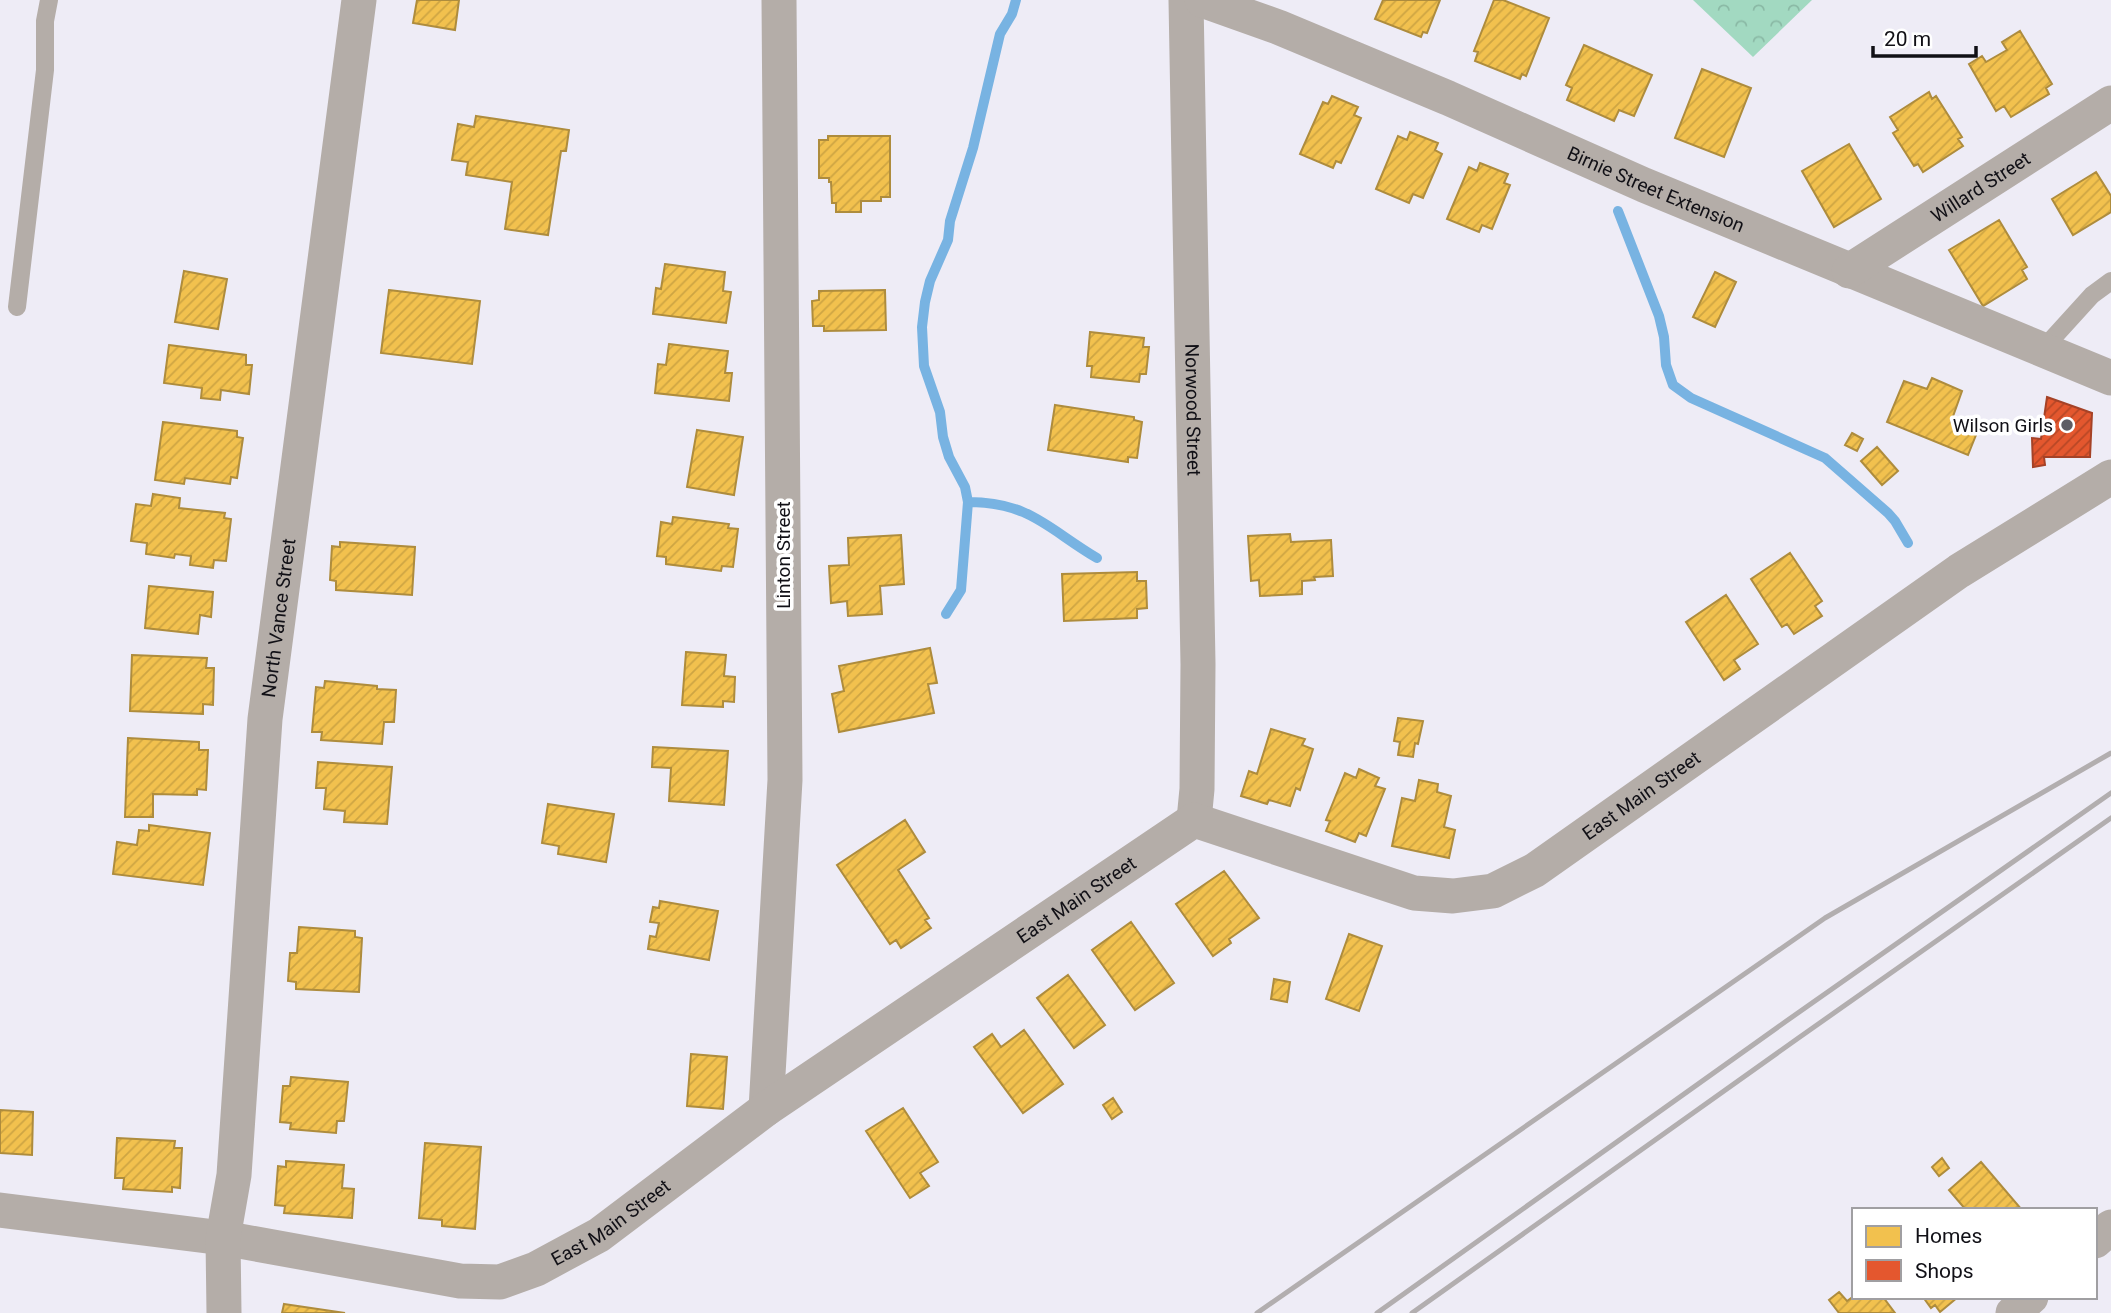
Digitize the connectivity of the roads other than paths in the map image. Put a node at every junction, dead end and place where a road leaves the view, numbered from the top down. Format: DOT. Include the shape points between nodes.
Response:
graph roads {
  1 [pos="49,0"];
  2 [pos="359,0"];
  3 [pos="779,0"];
  4 [pos="1186,0"];
  5 [pos="1202,0"];
  6 [pos="2111,103"];
  7 [pos="1849,271"];
  8 [pos="2111,281"];
  9 [pos="17,307"];
  10 [pos="2042,350"];
  11 [pos="2111,378"];
  12 [pos="2111,477"];
  13 [pos="1194,820"];
  14 [pos="766,1109"];
  15 [pos="0,1210"];
  16 [pos="2111,1227"];
  17 [pos="223,1238"];
  18 [pos="2097,1239"];
  19 [pos="2029,1299"];
  20 [pos="224,1313"];
  21 [pos="2013,1313"];
  1 -- 9 [label="lane"];
  2 -- 17 [label="street, North Vance Street" via="265,719 234,1175"];
  3 -- 14 [label="street, Linton Street" via="785,780"];
  4 -- 13 [label="street, Norwood Street" via="1198,664"];
  5 -- 7 [label="street, Birnie Street Extension" via="1290,32"];
  6 -- 7 [label="street, Willard Street"];
  7 -- 10 [label="street, Birnie Street Extension"];
  8 -- 10 [label="lane" via="2092,295"];
  10 -- 11 [label="street, Birnie Street Extension"];
  12 -- 13 [label="street, East Main Street" via="1959,571 1535,870 1493,891 1454,896 1415,893"];
  13 -- 14 [label="street, East Main Street"];
  14 -- 17 [label="street, East Main Street" via="599,1235 536,1269 500,1282 460,1281"];
  15 -- 17 [label="street, East Main Street"];
  16 -- 18 [label="street"];
  17 -- 20 [label="street, North Vance Street"];
  19 -- 21 [label="street"];
}
